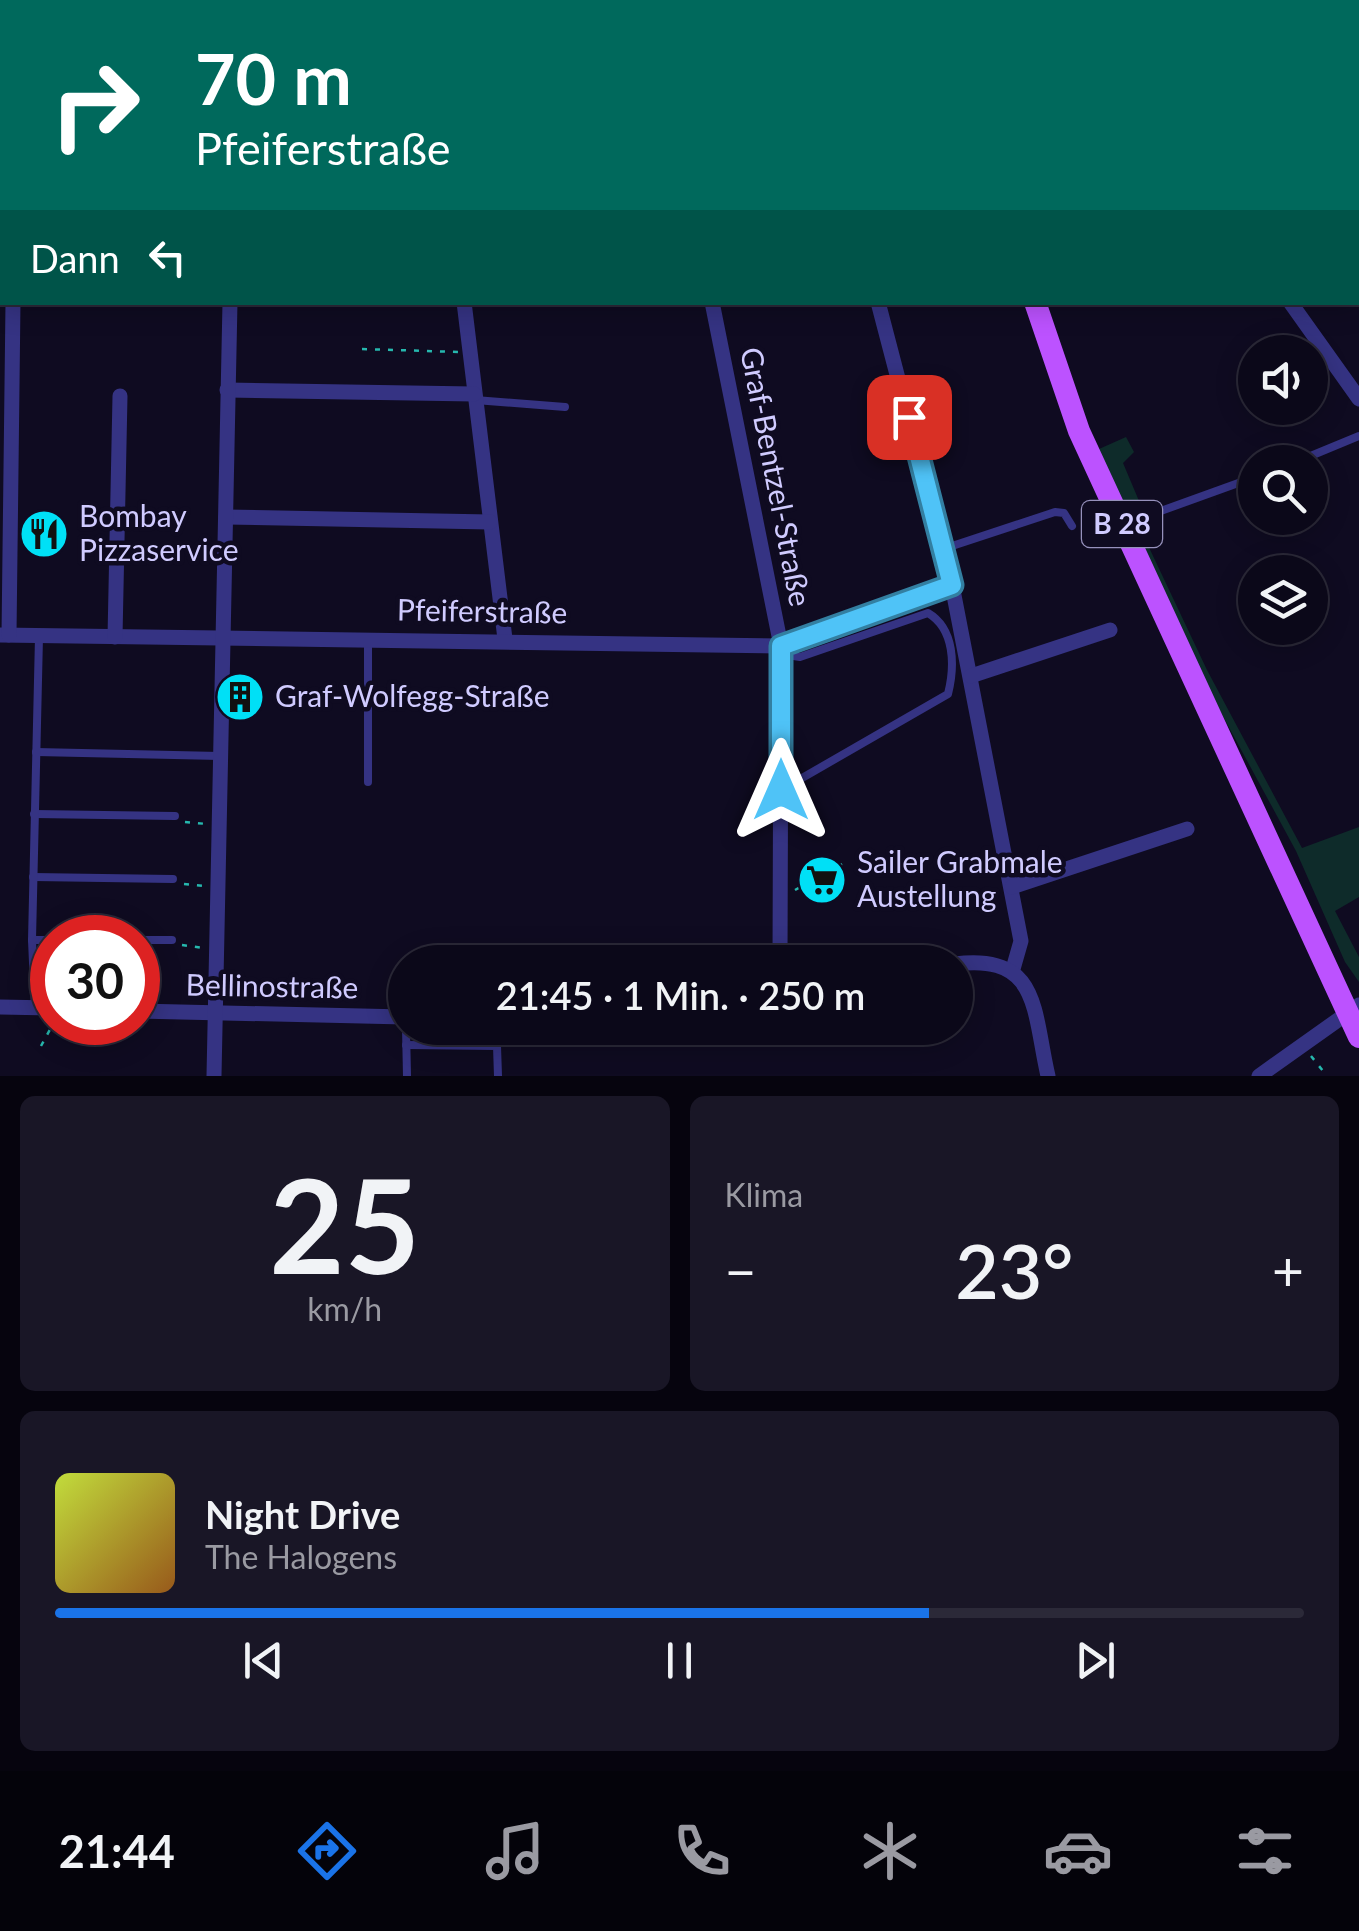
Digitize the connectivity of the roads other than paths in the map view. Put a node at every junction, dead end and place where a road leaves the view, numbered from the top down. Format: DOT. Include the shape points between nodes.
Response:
graph roads {
  1 [pos="13,305"];
  2 [pos="230,305"];
  3 [pos="464,305"];
  4 [pos="715,305"];
  5 [pos="879,305"];
  6 [pos="1036,305"];
  7 [pos="1292,305"];
  8 [pos="227,390"];
  9 [pos="6,393"];
  10 [pos="120,396"];
  11 [pos="474,397"];
  12 [pos="1359,399"];
  13 [pos="565,407"];
  14 [pos="1359,437"];
  15 [pos="1328,449"];
  16 [pos="1238,483"];
  17 [pos="1158,512"];
  18 [pos="226,517"];
  19 [pos="490,522"];
  20 [pos="1072,526"];
  21 [pos="943,549"];
  22 [pos="952,585"];
  23 [pos="1110,630"];
  24 [pos="4,635"];
  25 [pos="40,636"];
  26 [pos="223,636"];
  27 [pos="115,637"];
  28 [pos="368,638"];
  29 [pos="505,640"];
  30 [pos="781,650"];
  31 [pos="971,676"];
  32 [pos="36,752"];
  33 [pos="220,756"];
  34 [pos="368,782"];
  35 [pos="781,790"];
  36 [pos="34,814"];
  37 [pos="175,816"];
  38 [pos="1187,828"];
  39 [pos="33,877"];
  40 [pos="173,879"];
  41 [pos="1012,887"];
  42 [pos="32,915"];
  43 [pos="160,940"];
  44 [pos="172,940"];
  45 [pos="780,945"];
  46 [pos="973,963"];
  47 [pos="1012,968"];
  48 [pos="0,1007"];
  49 [pos="30,1008"];
  50 [pos="1353,1008"];
  51 [pos="160,1012"];
  52 [pos="216,1013"];
  53 [pos="388,1017"];
  54 [pos="1359,1037"];
  55 [pos="406,1045"];
  56 [pos="214,1076"];
  57 [pos="407,1076"];
  58 [pos="498,1076"];
  59 [pos="1048,1076"];
  60 [pos="1259,1076"];
  1 -- 9 [label="street"];
  2 -- 8 [label="street"];
  3 -- 11 [label="street"];
  4 -- 30 [label="street, Graf-Bentzel-Straße"];
  5 -- 21 [label="street"];
  6 -- 50 [label="main road, B 28" via="1079,431"];
  7 -- 12 [label="street"];
  8 -- 11 [label="street"];
  8 -- 18 [label="street"];
  9 -- 24 [label="street"];
  10 -- 27 [label="street"];
  11 -- 13 [label="lane"];
  11 -- 19 [label="street"];
  14 -- 15 [label="lane"];
  16 -- 17 [label="lane"];
  18 -- 19 [label="street"];
  18 -- 26 [label="street"];
  19 -- 29 [label="street"];
  20 -- 21 [label="lane" via="1055,512"];
  21 -- 22 [label="street"];
  22 -- 30 [label="street, Pfeiferstraße"];
  22 -- 31 [label="street"];
  23 -- 31 [label="street"];
  24 -- 25 [label="street, Pfeiferstraße"];
  25 -- 27 [label="street, Pfeiferstraße"];
  25 -- 32 [label="lane"];
  26 -- 27 [label="street, Pfeiferstraße"];
  26 -- 28 [label="street, Pfeiferstraße"];
  26 -- 33 [label="street"];
  28 -- 29 [label="street, Pfeiferstraße"];
  28 -- 34 [label="lane"];
  29 -- 30 [label="street, Pfeiferstraße"];
  30 -- 35 [label="street, Graf-Bentzel-Straße"];
  30 -- 35 [label="lane" via="800,657 928,612 952,651 948,694"];
  31 -- 41 [label="street"];
  32 -- 33 [label="lane"];
  32 -- 36 [label="lane"];
  33 -- 52 [label="street"];
  35 -- 45 [label="street, Graf-Bentzel-Straße"];
  36 -- 37 [label="lane"];
  36 -- 39 [label="lane"];
  38 -- 41 [label="street"];
  39 -- 40 [label="lane"];
  39 -- 42 [label="lane"];
  41 -- 47 [label="street" via="1021,941"];
  43 -- 44 [label="lane"];
  46 -- 47 [label="street"];
  47 -- 59 [label="street" via="1027,985"];
  48 -- 49 [label="street"];
  50 -- 54 [label="main road, B 28"];
  50 -- 60 [label="street"];
  51 -- 52 [label="street, Bellinostraße"];
  52 -- 53 [label="street, Bellinostraße"];
  52 -- 56 [label="street"];
  55 -- 57 [label="lane"];
  55 -- 58 [label="lane" via="498,1046"];
}
